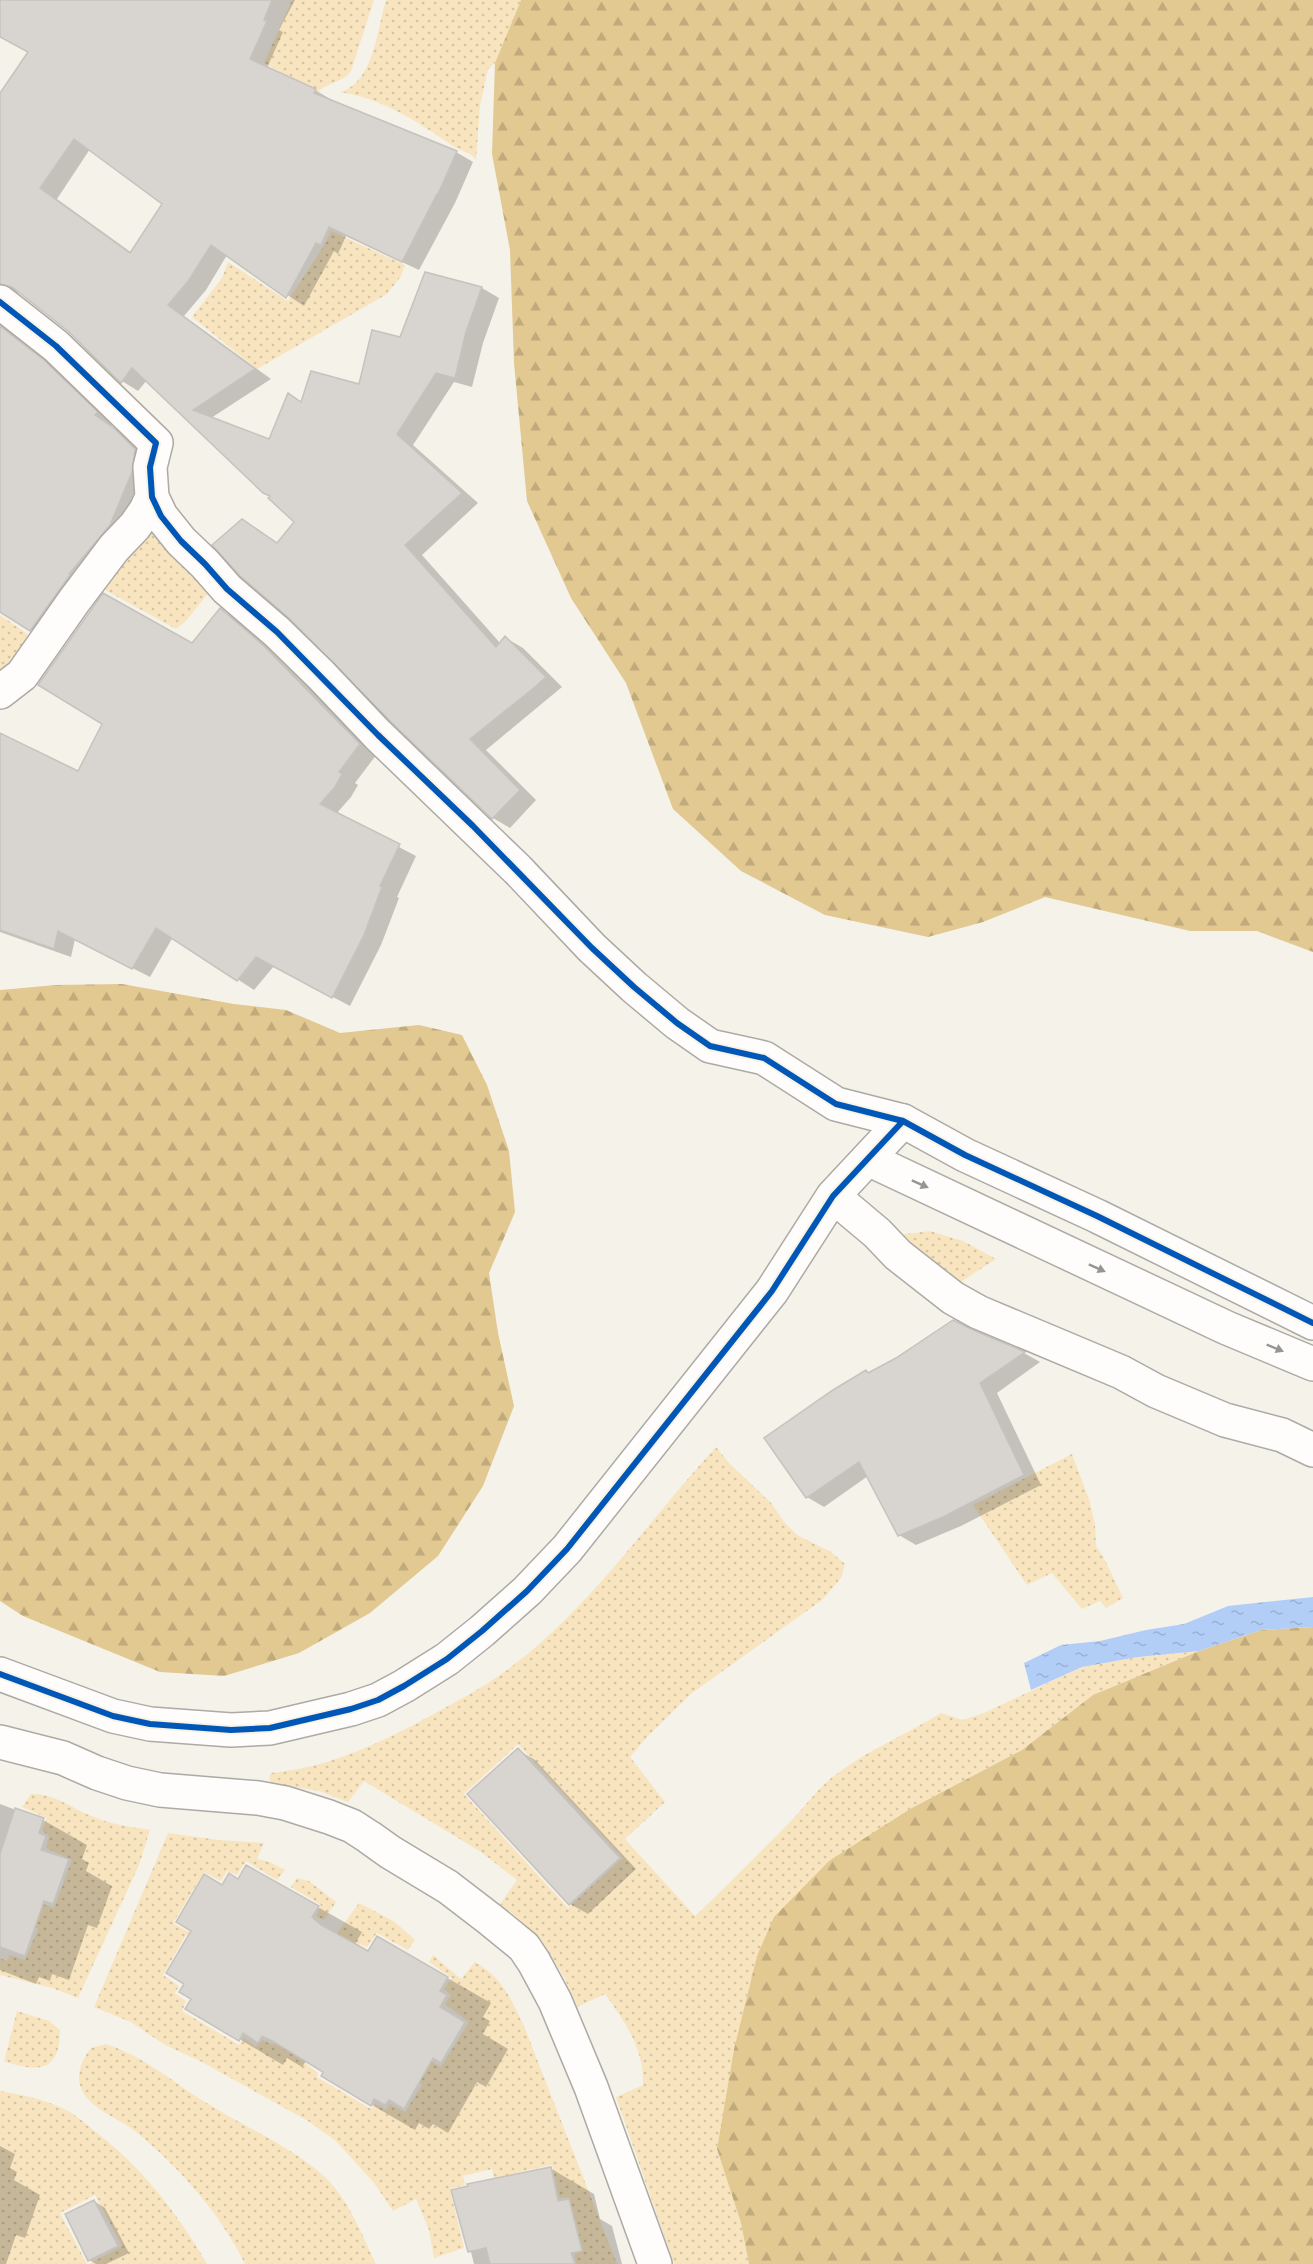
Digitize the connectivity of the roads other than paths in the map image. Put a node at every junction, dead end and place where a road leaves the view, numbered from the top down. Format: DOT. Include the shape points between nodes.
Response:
graph roads {
  1 [pos="0,302"];
  2 [pos="152,497"];
  3 [pos="0,692"];
  4 [pos="903,1121"];
  5 [pos="868,1159"];
  6 [pos="832,1196"];
  7 [pos="1313,1323"];
  8 [pos="1313,1364"];
  9 [pos="1313,1450"];
  10 [pos="0,1674"];
  11 [pos="0,1742"];
  12 [pos="655,2264"];
  1 -- 2 [label="street" via="56,346 156,443 150,467"];
  2 -- 3 [label="street" via="147,510 114,548 22,675"];
  2 -- 4 [label="street" via="181,541 227,589 307,661 642,994 710,1046 764,1058 836,1104"];
  4 -- 5 [label="street"];
  4 -- 7 [label="street" via="965,1155"];
  5 -- 6 [label="street"];
  5 -- 8 [label="street, one-way" via="1227,1328"];
  6 -- 9 [label="street" via="898,1255 953,1298 978,1312 1226,1420 1282,1435"];
  6 -- 10 [label="street" via="772,1291 567,1549 482,1631 404,1686 351,1709 270,1728 231,1730 150,1724 113,1716"];
  11 -- 12 [label="street" via="63,1758 127,1783 160,1790 258,1798 329,1817 352,1826 448,1887 491,1920 524,1947 555,2001 595,2097"];
}
